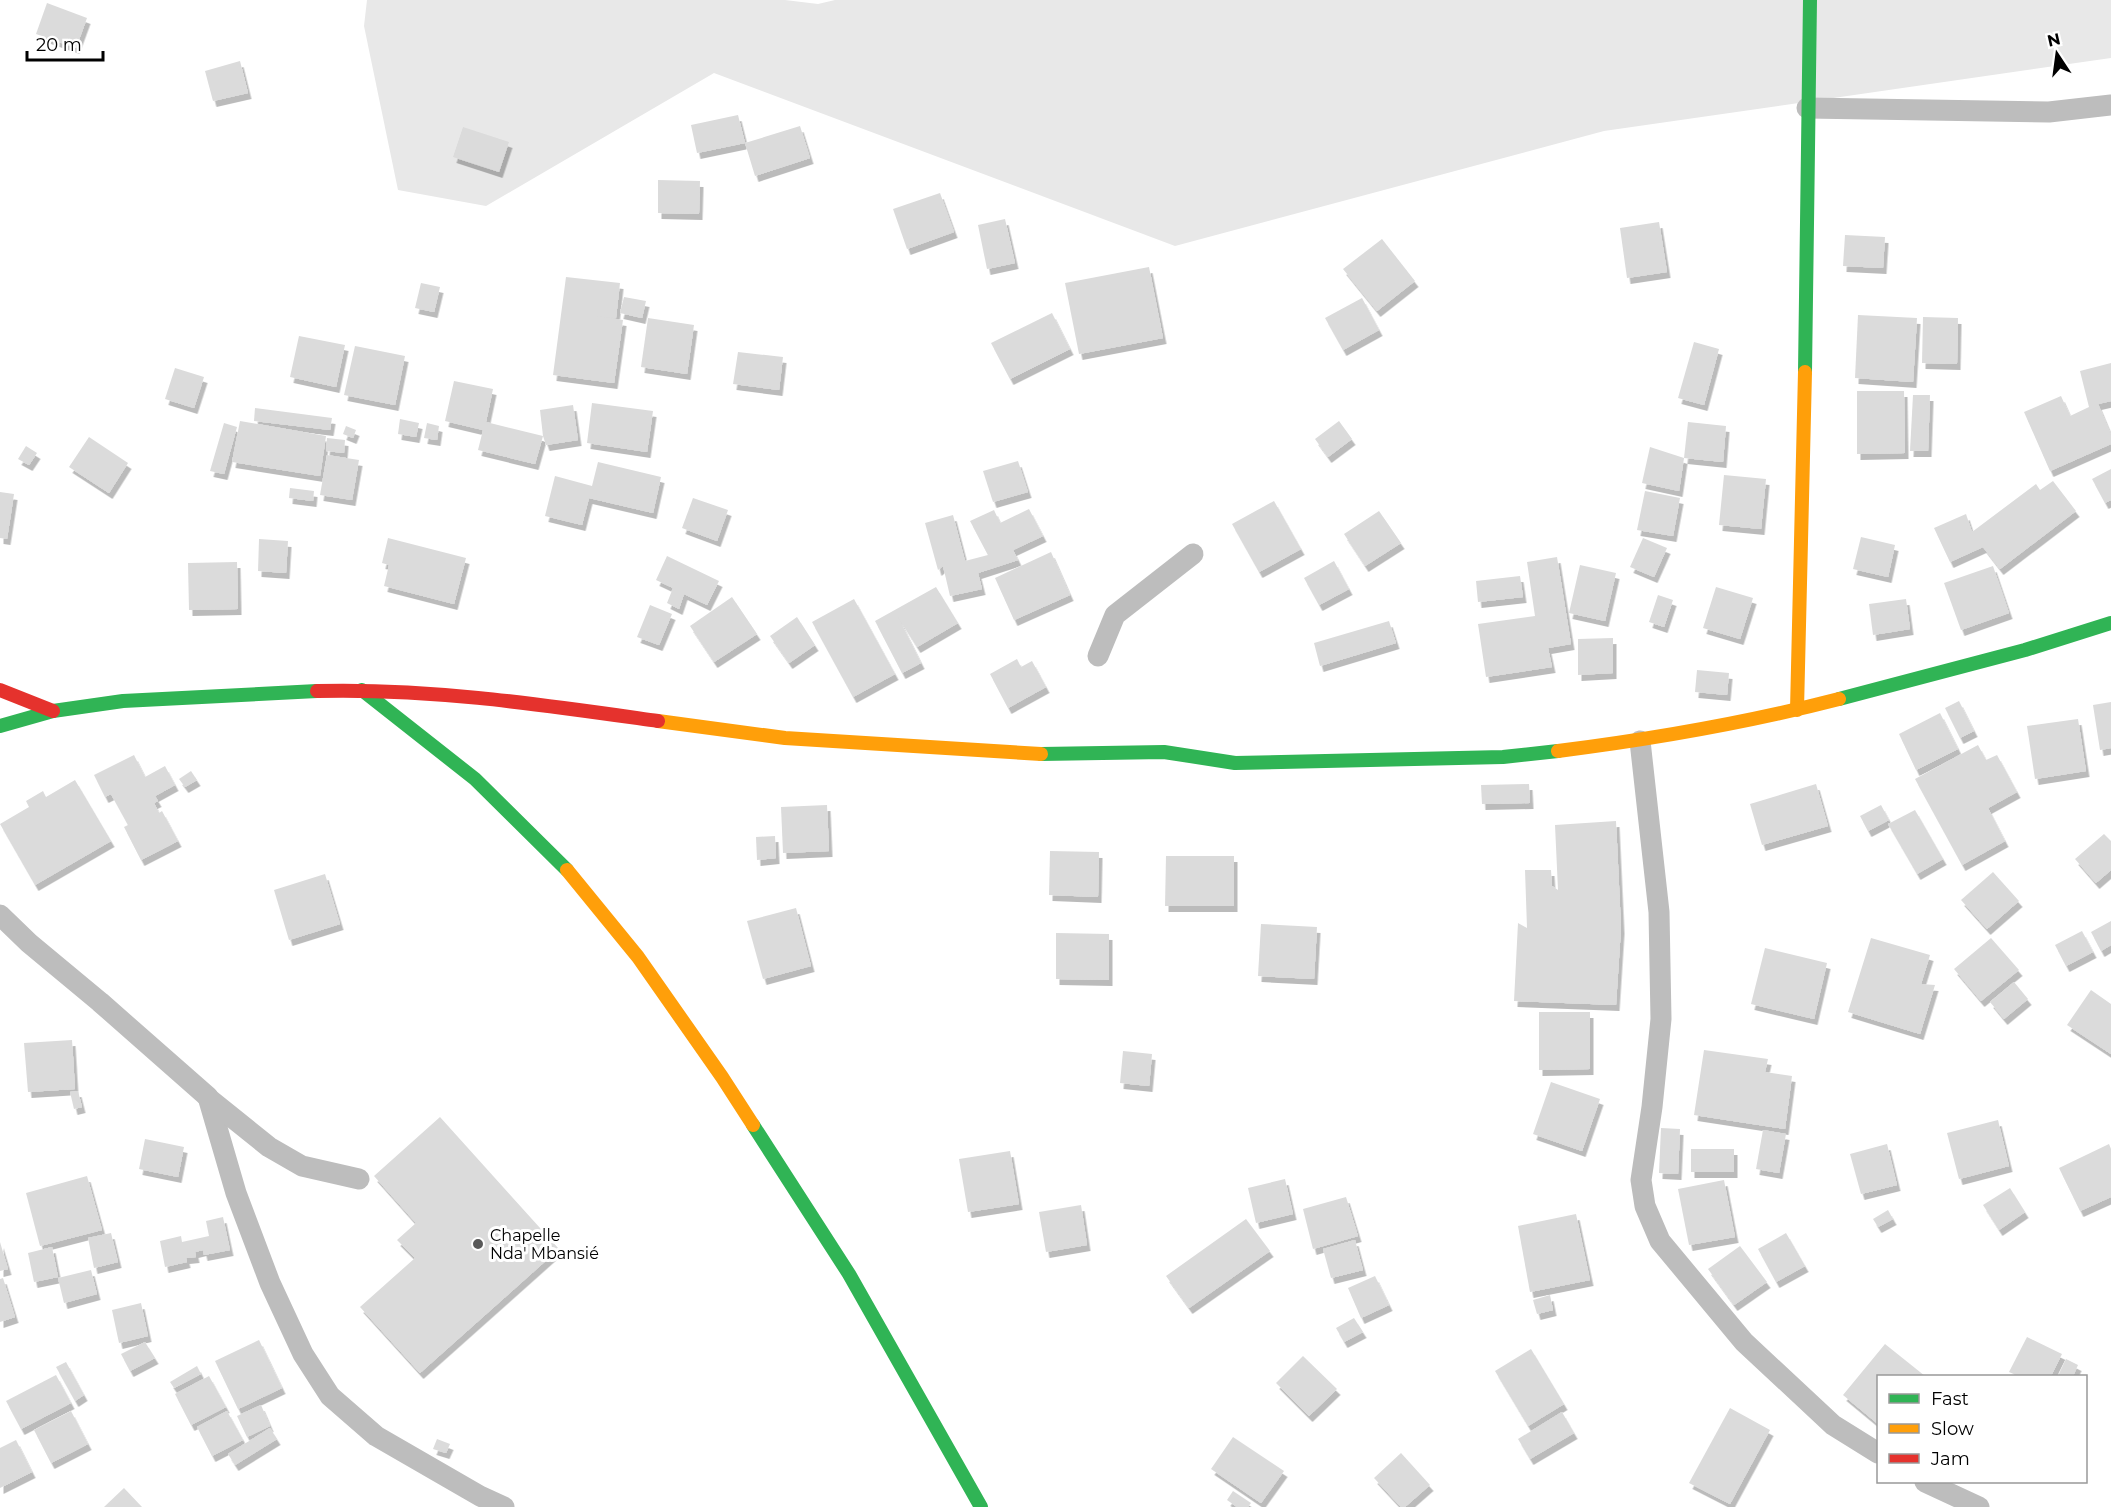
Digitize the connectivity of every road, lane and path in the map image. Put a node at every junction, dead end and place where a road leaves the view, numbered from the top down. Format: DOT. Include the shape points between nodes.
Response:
graph roads {
  1 [pos="1810,0"];
  2 [pos="2111,105"];
  3 [pos="1807,108"];
  4 [pos="1193,554"];
  5 [pos="2111,623"];
  6 [pos="1098,656"];
  7 [pos="0,690"];
  8 [pos="362,690"];
  9 [pos="1797,710"];
  10 [pos="53,711"];
  11 [pos="0,726"];
  12 [pos="1641,741"];
  13 [pos="0,915"];
  14 [pos="208,1097"];
  15 [pos="359,1179"];
  16 [pos="1877,1452"];
  17 [pos="1927,1483"];
  18 [pos="504,1507"];
  19 [pos="981,1507"];
  20 [pos="1979,1507"];
  1 -- 3 [label="main road"];
  2 -- 3 [label="street" via="2049,112"];
  3 -- 9 [label="main road"];
  4 -- 6 [label="street" via="1115,615"];
  5 -- 9 [label="main road" via="2014,653"];
  7 -- 10 [label="main road"];
  8 -- 10 [label="main road" via="123,700"];
  8 -- 12 [label="main road" via="448,694 785,738 1035,754 1164,752 1234,763 1503,757"];
  8 -- 19 [label="main road" via="475,778 567,870 638,957 722,1077 849,1274"];
  9 -- 12 [label="main road"];
  10 -- 11 [label="main road"];
  12 -- 16 [label="street" via="1659,912 1661,1018 1641,1180 1645,1206 1660,1241 1744,1342 1833,1425"];
  13 -- 14 [label="street"];
  14 -- 15 [label="street" via="269,1147 302,1166"];
  14 -- 18 [label="street" via="236,1193 270,1283 303,1354 330,1396 376,1437"];
  17 -- 20 [label="street"];
}
